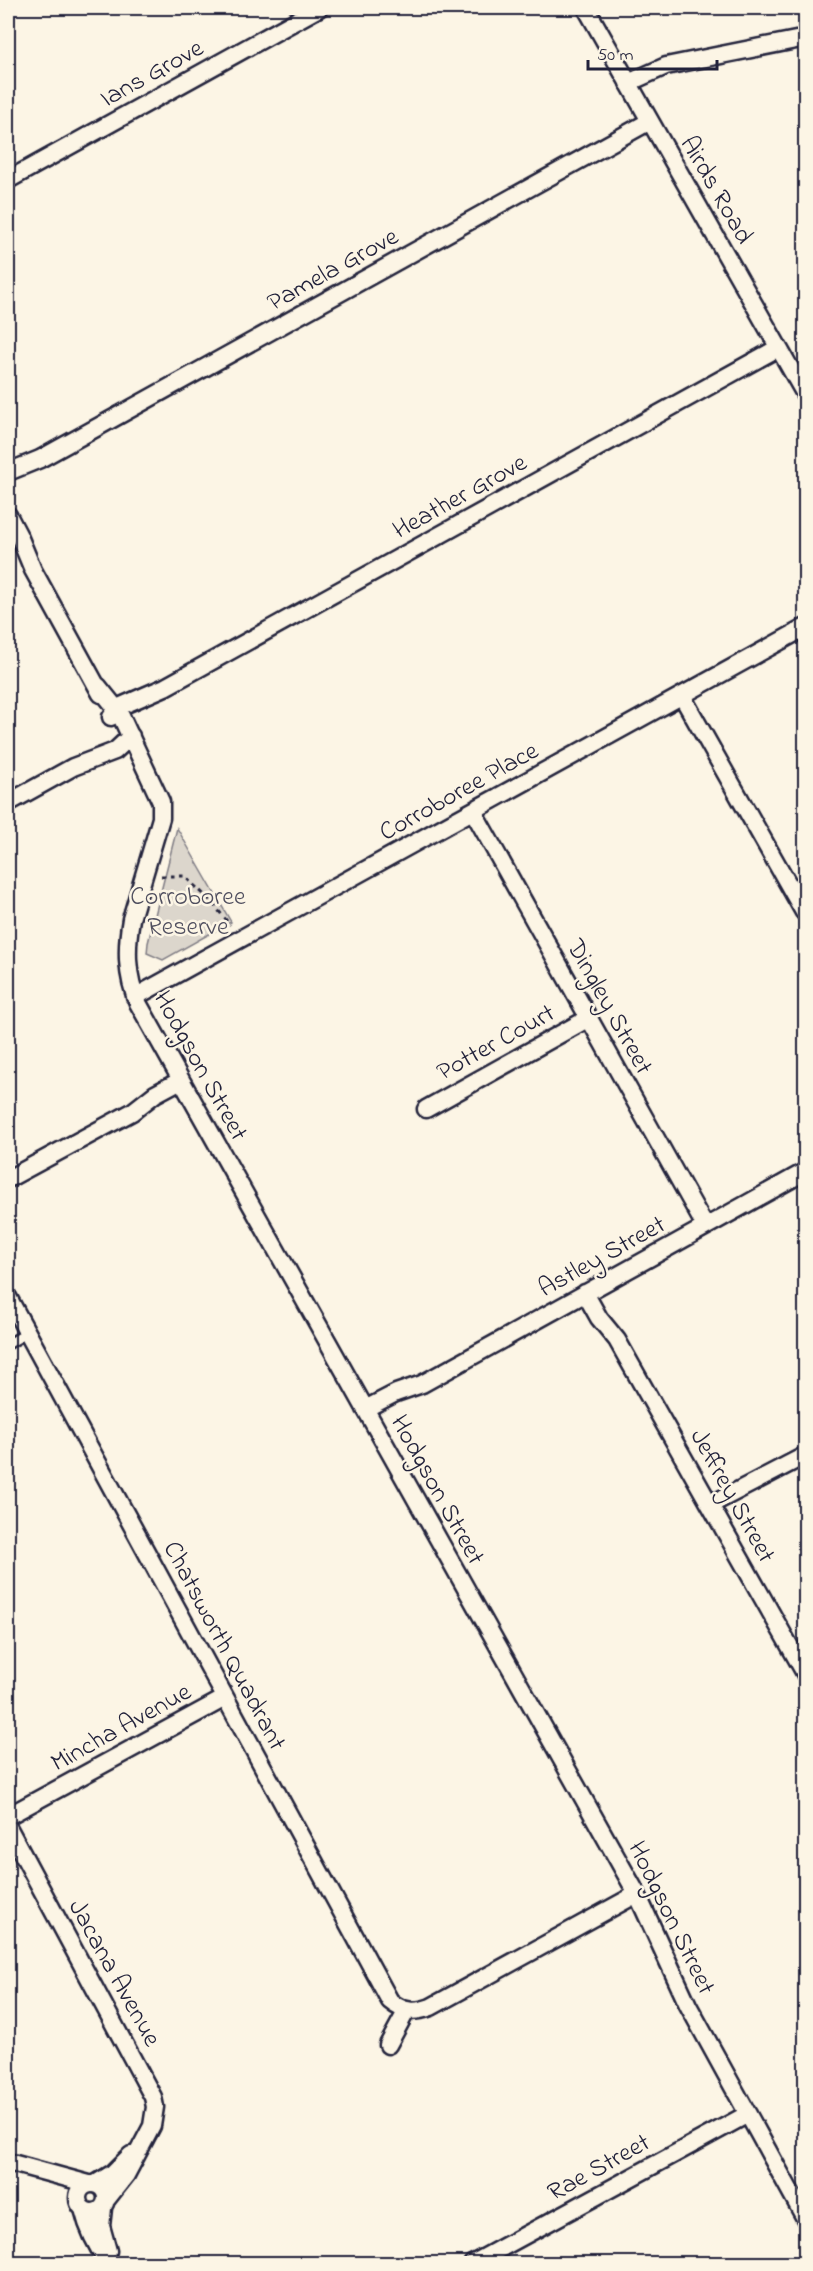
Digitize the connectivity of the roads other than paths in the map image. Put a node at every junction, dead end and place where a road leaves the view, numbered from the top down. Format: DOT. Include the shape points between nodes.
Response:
graph roads {
  1 [pos="319,8"];
  2 [pos="586,8"];
  3 [pos="806,38"];
  4 [pos="628,83"];
  5 [pos="650,121"];
  6 [pos="8,180"];
  7 [pos="778,348"];
  8 [pos="806,396"];
  9 [pos="40,459"];
  10 [pos="8,472"];
  11 [pos="8,482"];
  12 [pos="8,515"];
  13 [pos="10,540"];
  14 [pos="806,627"];
  15 [pos="682,696"];
  16 [pos="117,714"];
  17 [pos="126,739"];
  18 [pos="8,802"];
  19 [pos="473,811"];
  20 [pos="804,912"];
  21 [pos="135,997"];
  22 [pos="589,1018"];
  23 [pos="183,1085"];
  24 [pos="426,1109"];
  25 [pos="806,1171"];
  26 [pos="8,1179"];
  27 [pos="705,1226"];
  28 [pos="590,1290"];
  29 [pos="8,1297"];
  30 [pos="27,1333"];
  31 [pos="8,1344"];
  32 [pos="367,1414"];
  33 [pos="806,1455"];
  34 [pos="710,1504"];
  35 [pos="806,1675"];
  36 [pos="225,1698"];
  37 [pos="8,1816"];
  38 [pos="8,1827"];
  39 [pos="637,1894"];
  40 [pos="407,2010"];
  41 [pos="388,2045"];
  42 [pos="748,2114"];
  43 [pos="141,2146"];
  44 [pos="8,2162"];
  45 [pos="86,2194"];
  46 [pos="105,2204"];
  47 [pos="806,2220"];
  48 [pos="111,2264"];
  49 [pos="472,2264"];
  1 -- 6 [label="street, Ians Grove"];
  2 -- 4 [label="street, Airds Road"];
  3 -- 4 [label="street" via="666,66"];
  4 -- 5 [label="street, Airds Road"];
  5 -- 7 [label="street, Airds Road"];
  5 -- 9 [label="street, Pamela Grove"];
  7 -- 8 [label="street, Airds Road"];
  7 -- 16 [label="street, Heather Grove" via="165,687 130,701"];
  9 -- 10 [label="street, Pamela Grove"];
  9 -- 11 [label="street, Pamela Grove"];
  12 -- 13 [label="street, Hodgson Street"];
  13 -- 16 [label="street, Hodgson Street" via="33,570"];
  14 -- 15 [label="street, Corroboree Place"];
  15 -- 19 [label="street, Corroboree Place"];
  15 -- 20 [label="street"];
  16 -- 17 [label="street, Hodgson Street"];
  17 -- 18 [label="street" via="115,751 73,767"];
  17 -- 21 [label="street, Hodgson Street" via="159,795 161,810 128,936 128,964"];
  19 -- 21 [label="street, Corroboree Place"];
  19 -- 22 [label="street, Dingley Street"];
  21 -- 23 [label="street, Hodgson Street"];
  22 -- 24 [label="street, Potter Court"];
  22 -- 27 [label="street, Dingley Street"];
  23 -- 26 [label="street" via="160,1103 132,1112"];
  23 -- 32 [label="street, Hodgson Street"];
  25 -- 27 [label="street, Astley Street"];
  27 -- 28 [label="street, Astley Street"];
  28 -- 32 [label="street, Astley Street" via="422,1384 400,1401"];
  28 -- 34 [label="street, Jeffrey Street" via="608,1313 617,1340"];
  29 -- 30 [label="street, Chatsworth Quadrant"];
  30 -- 31 [label="lane"];
  30 -- 36 [label="street, Chatsworth Quadrant"];
  32 -- 39 [label="street, Hodgson Street"];
  33 -- 34 [label="street"];
  34 -- 35 [label="street, Jeffrey Street"];
  36 -- 37 [label="street, Mincha Avenue"];
  36 -- 40 [label="street, Chatsworth Quadrant" via="386,1996"];
  38 -- 43 [label="street, Jacana Avenue" via="153,2097 154,2117"];
  39 -- 40 [label="street" via="431,2007"];
  39 -- 42 [label="street, Hodgson Street" via="688,2005"];
  40 -- 41 [label="street"];
  42 -- 47 [label="street, Hodgson Street"];
  42 -- 49 [label="street, Rae Street"];
  43 -- 45 [label="street, Jacana Avenue"];
  43 -- 46 [label="street, Jacana Avenue"];
  44 -- 45 [label="street"];
  45 -- 46 [label="street" via="102,2188"];
  45 -- 46 [label="street" via="91,2213"];
  45 -- 48 [label="street" via="87,2228"];
  46 -- 48 [label="street" via="103,2238"];
}
